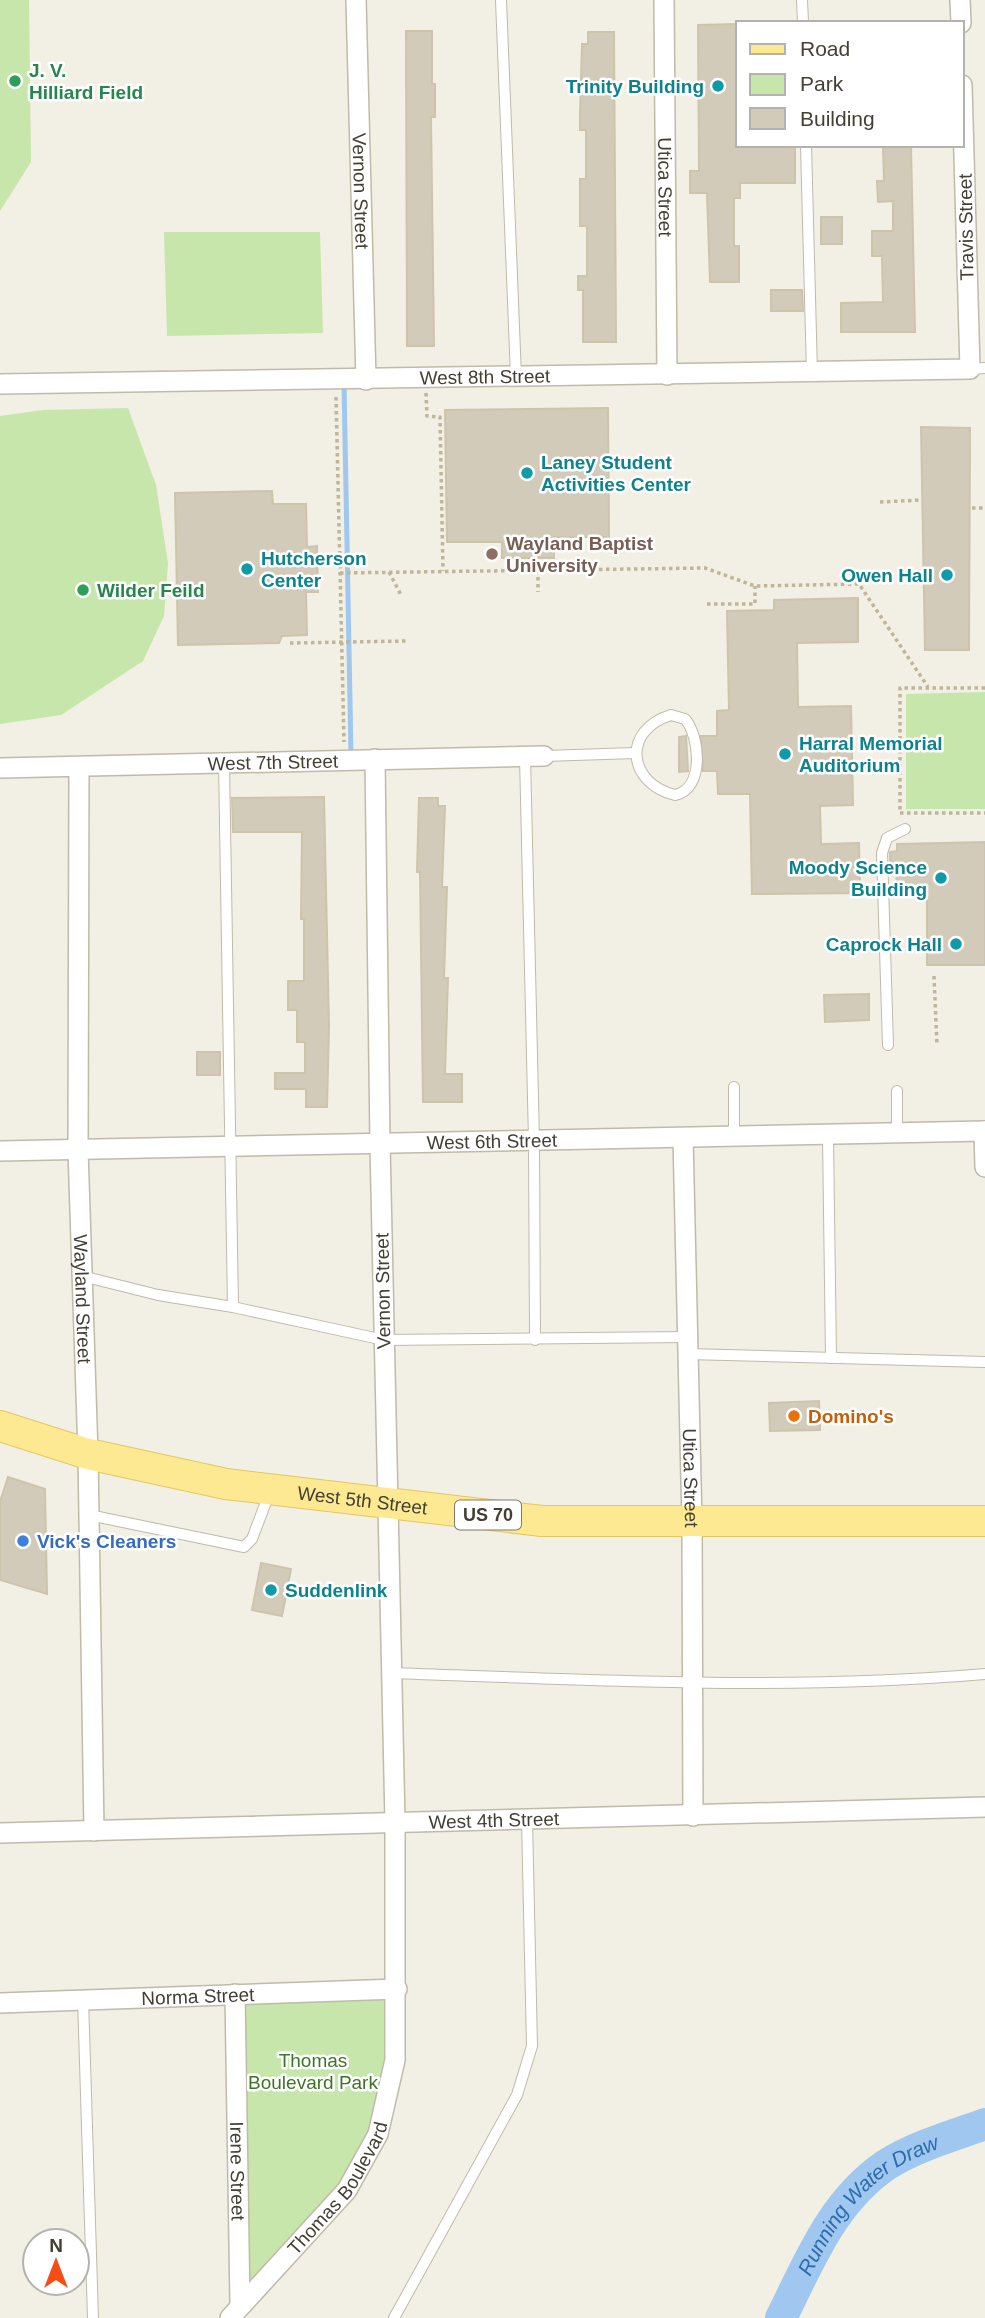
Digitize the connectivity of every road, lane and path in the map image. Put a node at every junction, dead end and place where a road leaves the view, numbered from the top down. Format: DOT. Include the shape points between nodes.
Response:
graph roads {
  1 [pos="356,0"];
  2 [pos="501,0"];
  3 [pos="664,0"];
  4 [pos="802,0"];
  5 [pos="960,0"];
  6 [pos="803,21"];
  7 [pos="961,21"];
  8 [pos="964,123"];
  9 [pos="806,147"];
  10 [pos="977,368"];
  11 [pos="812,373"];
  12 [pos="667,375"];
  13 [pos="516,378"];
  14 [pos="426,379"];
  15 [pos="336,380"];
  16 [pos="366,380"];
  17 [pos="0,384"];
  18 [pos="921,500"];
  19 [pos="880,502"];
  20 [pos="972,508"];
  21 [pos="985,508"];
  22 [pos="538,570"];
  23 [pos="443,571"];
  24 [pos="389,572"];
  25 [pos="341,573"];
  26 [pos="755,586"];
  27 [pos="538,592"];
  28 [pos="401,595"];
  29 [pos="707,604"];
  30 [pos="406,641"];
  31 [pos="342,642"];
  32 [pos="290,643"];
  33 [pos="928,687"];
  34 [pos="985,688"];
  35 [pos="635,753"];
  36 [pos="535,756"];
  37 [pos="374,759"];
  38 [pos="344,760"];
  39 [pos="224,762"];
  40 [pos="79,767"];
  41 [pos="0,768"];
  42 [pos="985,813"];
  43 [pos="905,829"];
  44 [pos="934,976"];
  45 [pos="888,1045"];
  46 [pos="937,1045"];
  47 [pos="734,1087"];
  48 [pos="897,1091"];
  49 [pos="985,1131"];
  50 [pos="897,1133"];
  51 [pos="828,1136"];
  52 [pos="682,1138"];
  53 [pos="734,1138"];
  54 [pos="534,1141"];
  55 [pos="380,1144"];
  56 [pos="229,1147"];
  57 [pos="78,1150"];
  58 [pos="0,1151"];
  59 [pos="985,1167"];
  60 [pos="82,1276"];
  61 [pos="233,1307"];
  62 [pos="535,1339"];
  63 [pos="384,1340"];
  64 [pos="688,1346"];
  65 [pos="831,1358"];
  66 [pos="985,1362"];
  67 [pos="0,1426"];
  68 [pos="88,1454"];
  69 [pos="271,1490"];
  70 [pos="388,1505"];
  71 [pos="89,1515"];
  72 [pos="985,1521"];
  73 [pos="692,1523"];
  74 [pos="392,1673"];
  75 [pos="985,1674"];
  76 [pos="692,1683"];
  77 [pos="985,1807"];
  78 [pos="693,1816"];
  79 [pos="527,1820"];
  80 [pos="396,1822"];
  81 [pos="94,1830"];
  82 [pos="0,1833"];
  83 [pos="397,1989"];
  84 [pos="235,1994"];
  85 [pos="83,2000"];
  86 [pos="0,2003"];
  87 [pos="235,2311"];
  88 [pos="93,2318"];
  89 [pos="394,2318"];
  1 -- 16 [label="street, Vernon Street"];
  2 -- 13 [label="lane"];
  3 -- 12 [label="street, Utica Street"];
  4 -- 6 [label="lane"];
  5 -- 7 [label="street"];
  8 -- 10 [label="street, Travis Street"];
  9 -- 11 [label="lane"];
  10 -- 11 [label="street, West 8th Street"];
  11 -- 12 [label="street, West 8th Street"];
  12 -- 13 [label="street, West 8th Street"];
  13 -- 14 [label="street, West 8th Street"];
  14 -- 16 [label="street, West 8th Street"];
  14 -- 23 [label="path" via="427,416 440,417"];
  15 -- 16 [label="street, West 8th Street"];
  15 -- 17 [label="street, West 8th Street"];
  15 -- 25 [label="path"];
  18 -- 19 [label="path"];
  20 -- 21 [label="path"];
  22 -- 23 [label="path"];
  22 -- 26 [label="path" via="705,568"];
  22 -- 27 [label="path"];
  23 -- 24 [label="path"];
  24 -- 25 [label="path"];
  24 -- 28 [label="path"];
  25 -- 31 [label="path"];
  26 -- 29 [label="path" via="755,604"];
  26 -- 33 [label="path" via="859,584"];
  30 -- 31 [label="path"];
  31 -- 32 [label="path"];
  31 -- 38 [label="path"];
  33 -- 34 [label="path"];
  33 -- 42 [label="path" via="900,688 900,813"];
  35 -- 35 [label="lane" via="641,772 655,787 675,795 692,782 694,733 679,716 656,722 640,738"];
  35 -- 36 [label="lane"];
  36 -- 37 [label="street, West 7th Street"];
  36 -- 54 [label="lane"];
  37 -- 38 [label="street, West 7th Street"];
  37 -- 55 [label="street, Vernon Street"];
  38 -- 39 [label="street, West 7th Street"];
  39 -- 40 [label="street, West 7th Street"];
  39 -- 56 [label="lane"];
  40 -- 41 [label="street, West 7th Street"];
  40 -- 57 [label="street, Wayland Street"];
  43 -- 45 [label="lane" via="887,838 882,853"];
  44 -- 46 [label="path"];
  47 -- 53 [label="lane"];
  48 -- 50 [label="lane"];
  49 -- 50 [label="street, West 6th Street"];
  49 -- 59 [label="street"];
  50 -- 51 [label="street, West 6th Street"];
  51 -- 53 [label="street, West 6th Street"];
  51 -- 65 [label="lane"];
  52 -- 53 [label="street, West 6th Street"];
  52 -- 54 [label="street, West 6th Street"];
  52 -- 64 [label="street, Utica Street"];
  54 -- 55 [label="street, West 6th Street"];
  54 -- 62 [label="lane"];
  55 -- 56 [label="street, West 6th Street"];
  55 -- 63 [label="street, Vernon Street"];
  56 -- 57 [label="street, West 6th Street"];
  56 -- 61 [label="lane"];
  57 -- 58 [label="street, West 6th Street"];
  57 -- 60 [label="street, Wayland Street"];
  60 -- 61 [label="lane"];
  60 -- 68 [label="street, Wayland Street"];
  61 -- 63 [label="lane"];
  62 -- 63 [label="lane"];
  62 -- 64 [label="lane"];
  63 -- 70 [label="street, Vernon Street"];
  64 -- 65 [label="lane"];
  64 -- 73 [label="street, Utica Street"];
  65 -- 66 [label="lane"];
  67 -- 68 [label="main road, West 5th Street / US 70"];
  68 -- 69 [label="main road, West 5th Street / US 70"];
  68 -- 71 [label="street, Wayland Street"];
  69 -- 70 [label="main road, West 5th Street / US 70"];
  69 -- 71 [label="lane" via="252,1539 244,1547"];
  70 -- 73 [label="main road, West 5th Street / US 70" via="542,1521"];
  70 -- 74 [label="street, Vernon Street"];
  71 -- 81 [label="street, Wayland Street"];
  72 -- 73 [label="main road, West 5th Street / US 70"];
  73 -- 76 [label="street, Utica Street"];
  74 -- 76 [label="lane"];
  74 -- 80 [label="street, Vernon Street"];
  75 -- 76 [label="lane" via="902,1681"];
  76 -- 78 [label="street, Utica Street"];
  77 -- 78 [label="street, West 4th Street"];
  78 -- 79 [label="street, West 4th Street"];
  79 -- 80 [label="street, West 4th Street"];
  79 -- 89 [label="lane" via="532,2046 526,2071"];
  80 -- 81 [label="street, West 4th Street"];
  80 -- 83 [label="street, Thomas Boulevard"];
  81 -- 82 [label="street, West 4th Street"];
  83 -- 84 [label="street, Norma Street"];
  83 -- 87 [label="street, Thomas Boulevard" via="395,2060 378,2134 347,2190"];
  84 -- 85 [label="street, Norma Street"];
  84 -- 87 [label="street, Irene Street"];
  85 -- 86 [label="street, Norma Street"];
  85 -- 88 [label="lane"];
}
